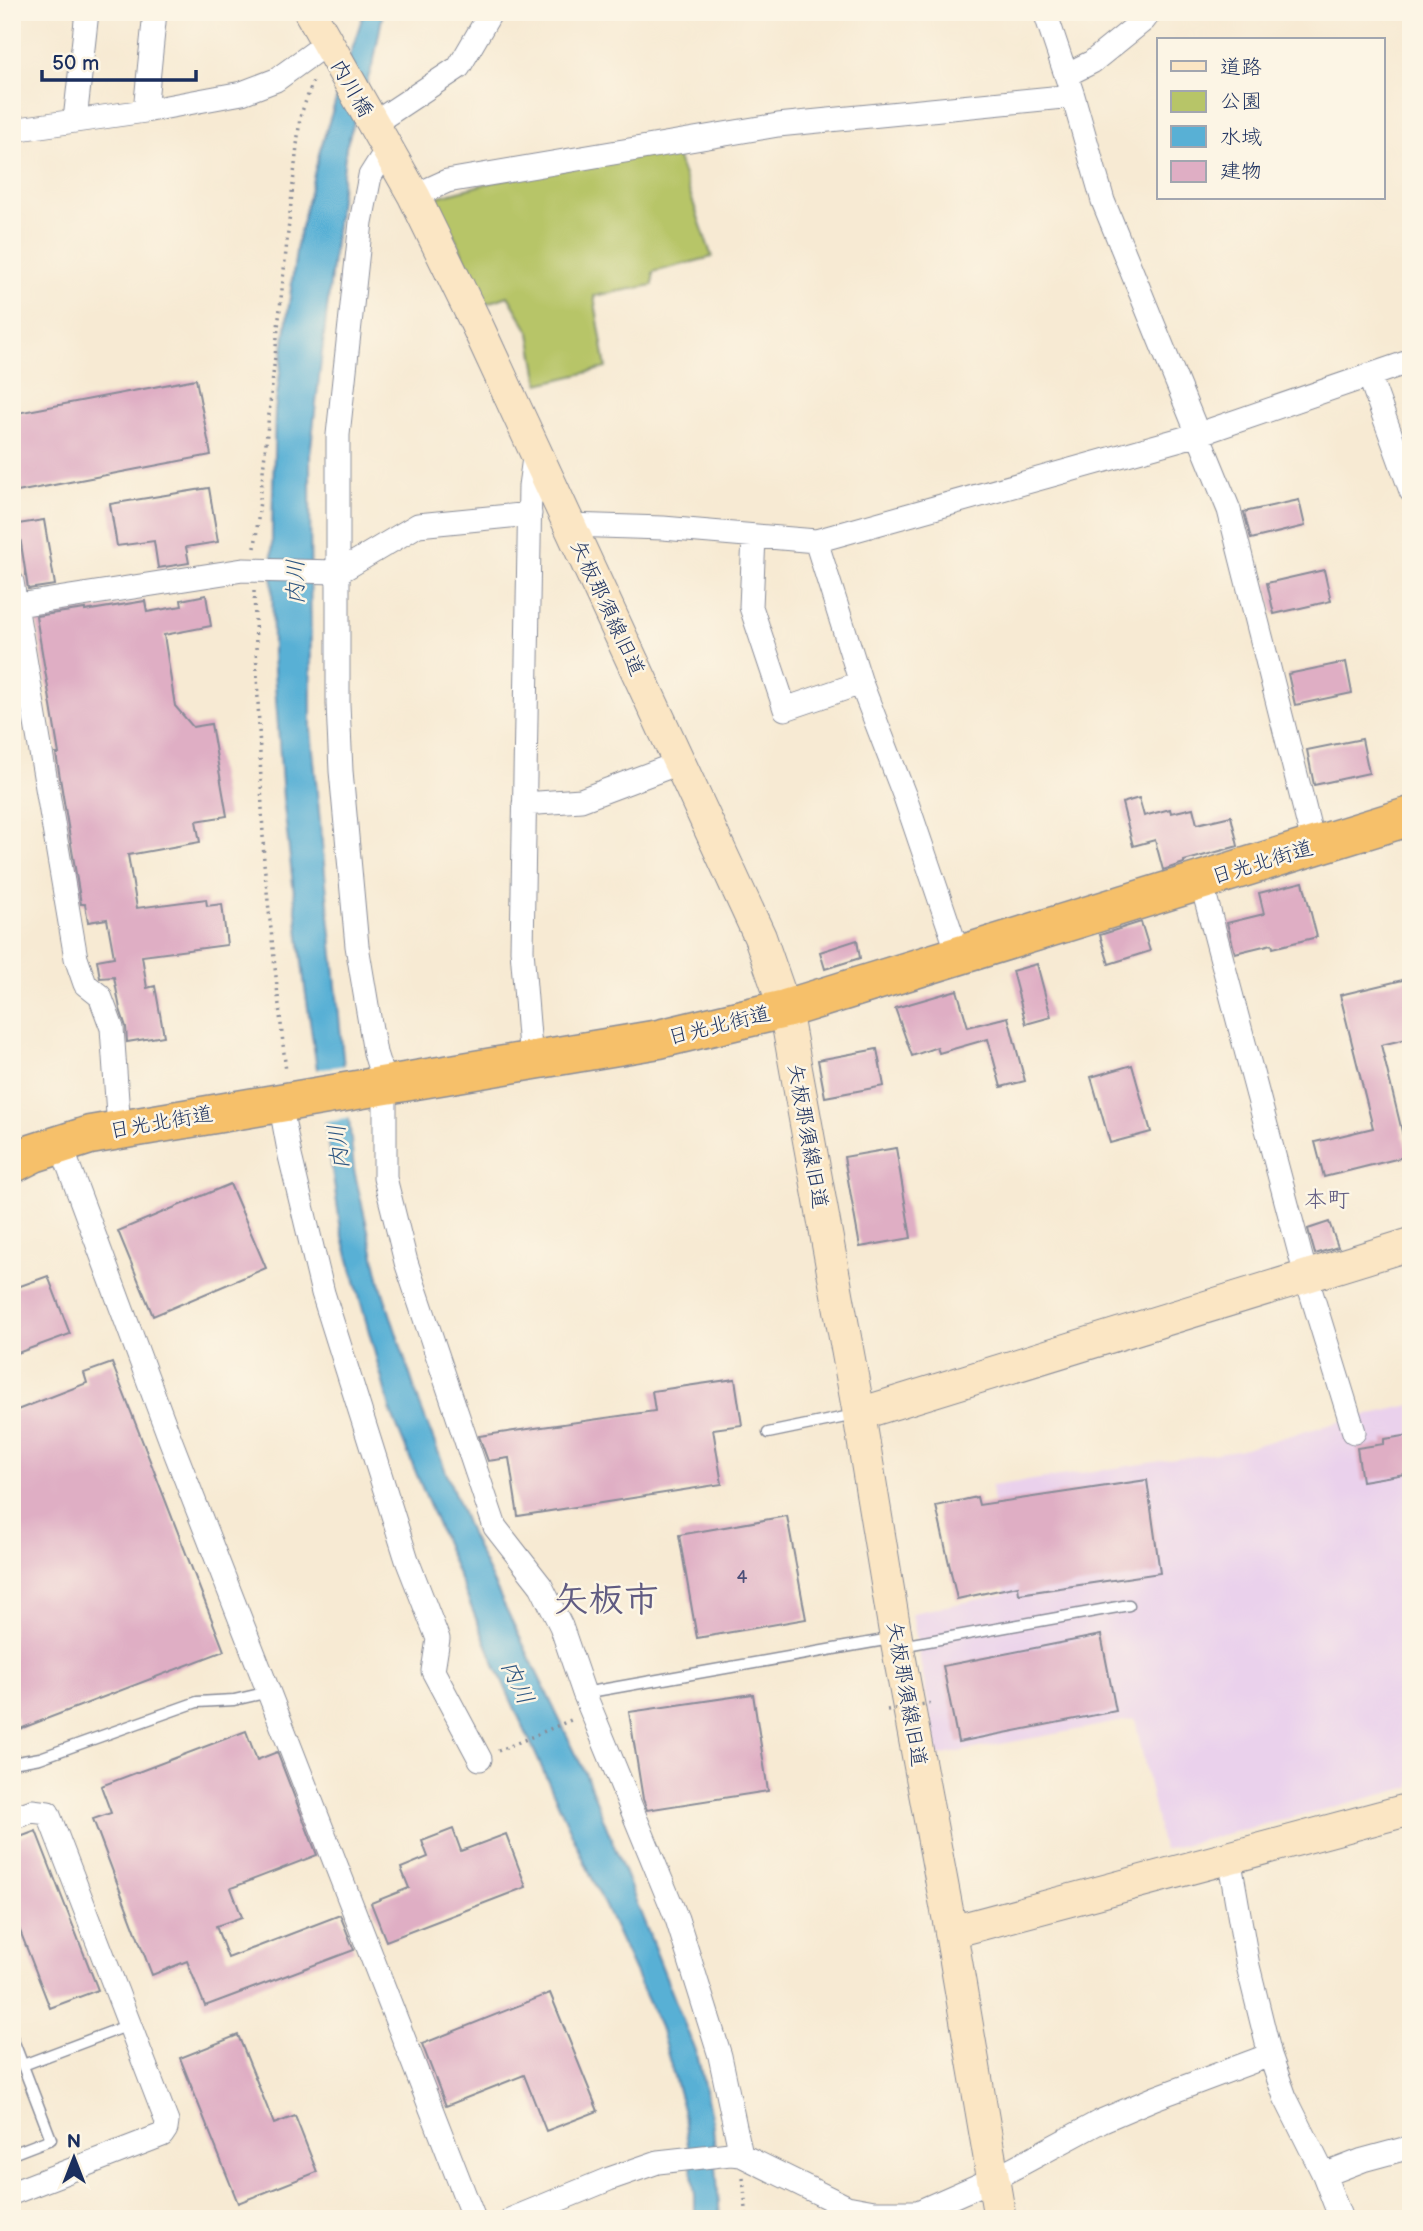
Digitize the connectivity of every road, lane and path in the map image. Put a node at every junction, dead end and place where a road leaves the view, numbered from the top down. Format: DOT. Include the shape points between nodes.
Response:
graph roads {
  1 [pos="87,12"];
  2 [pos="155,12"];
  3 [pos="310,12"];
  4 [pos="491,12"];
  5 [pos="1045,12"];
  6 [pos="1150,12"];
  7 [pos="328,45"];
  8 [pos="1070,85"];
  9 [pos="145,111"];
  10 [pos="75,120"];
  11 [pos="12,130"];
  12 [pos="379,134"];
  13 [pos="414,196"];
  14 [pos="1411,360"];
  15 [pos="1369,375"];
  16 [pos="1199,435"];
  17 [pos="535,450"];
  18 [pos="1411,491"];
  19 [pos="530,514"];
  20 [pos="569,525"];
  21 [pos="754,536"];
  22 [pos="816,541"];
  23 [pos="339,572"];
  24 [pos="12,582"];
  25 [pos="14,605"];
  26 [pos="861,683"];
  27 [pos="679,763"];
  28 [pos="524,804"];
  29 [pos="1411,817"];
  30 [pos="1314,846"];
  31 [pos="1201,881"];
  32 [pos="958,956"];
  33 [pos="785,1009"];
  34 [pos="531,1061"];
  35 [pos="379,1086"];
  36 [pos="290,1100"];
  37 [pos="119,1129"];
  38 [pos="60,1143"];
  39 [pos="12,1164"];
  40 [pos="1411,1244"];
  41 [pos="1306,1276"];
  42 [pos="859,1414"];
  43 [pos="1354,1432"];
  44 [pos="768,1433"];
  45 [pos="1129,1605"];
  46 [pos="896,1638"];
  47 [pos="269,1692"];
  48 [pos="588,1702"];
  49 [pos="932,1703"];
  50 [pos="887,1710"];
  51 [pos="480,1759"];
  52 [pos="12,1763"];
  53 [pos="1411,1809"];
  54 [pos="12,1818"];
  55 [pos="1229,1857"];
  56 [pos="951,1932"];
  57 [pos="129,2025"];
  58 [pos="12,2037"];
  59 [pos="1270,2055"];
  60 [pos="23,2065"];
  61 [pos="1411,2147"];
  62 [pos="12,2154"];
  63 [pos="735,2155"];
  64 [pos="1324,2175"];
  65 [pos="993,2179"];
  66 [pos="12,2193"];
  67 [pos="474,2219"];
  68 [pos="512,2219"];
  69 [pos="747,2219"];
  70 [pos="1000,2219"];
  71 [pos="1341,2219"];
  1 -- 10 [label="street"];
  2 -- 9 [label="street"];
  3 -- 7 [label="street"];
  4 -- 12 [label="street" via="459,67"];
  5 -- 8 [label="street"];
  6 -- 8 [label="street"];
  7 -- 9 [label="street" via="276,80 242,93"];
  7 -- 12 [label="street, 内川橋"];
  8 -- 13 [label="street" via="778,125 447,181"];
  8 -- 16 [label="street" via="1103,201"];
  9 -- 10 [label="street"];
  10 -- 11 [label="street"];
  12 -- 13 [label="street, 矢板那須線旧道"];
  12 -- 23 [label="street" via="361,222 338,435"];
  13 -- 17 [label="street, 矢板那須線旧道"];
  14 -- 15 [label="street"];
  15 -- 16 [label="street"];
  15 -- 18 [label="street"];
  16 -- 22 [label="street"];
  16 -- 30 [label="street" via="1229,510"];
  17 -- 19 [label="street"];
  17 -- 20 [label="street, 矢板那須線旧道"];
  19 -- 23 [label="street" via="418,525"];
  19 -- 28 [label="street"];
  20 -- 21 [label="street"];
  20 -- 27 [label="street, 矢板那須線旧道"];
  21 -- 22 [label="street"];
  21 -- 26 [label="street" via="751,607 786,709"];
  22 -- 26 [label="street"];
  23 -- 25 [label="street" via="243,570"];
  23 -- 35 [label="street" via="341,771 357,946"];
  24 -- 25 [label="street"];
  25 -- 37 [label="street" via="76,958 85,984 100,996 112,1028"];
  26 -- 32 [label="street"];
  27 -- 28 [label="street" via="581,800"];
  27 -- 33 [label="street, 矢板那須線旧道" via="760,937"];
  28 -- 34 [label="street" via="522,950"];
  29 -- 30 [label="highway, 日光北街道"];
  30 -- 31 [label="highway, 日光北街道"];
  31 -- 32 [label="highway, 日光北街道"];
  31 -- 41 [label="street"];
  32 -- 33 [label="highway, 日光北街道"];
  33 -- 34 [label="highway, 日光北街道" via="659,1039"];
  33 -- 42 [label="street, 矢板那須線旧道"];
  34 -- 35 [label="highway, 日光北街道"];
  35 -- 36 [label="highway, 日光北街道"];
  35 -- 48 [label="street" via="385,1178 406,1262 495,1527 541,1586 561,1626"];
  36 -- 37 [label="highway, 日光北街道"];
  36 -- 51 [label="street" via="290,1156 323,1293 403,1548 438,1639 433,1671"];
  37 -- 38 [label="highway, 日光北街道"];
  38 -- 39 [label="highway, 日光北街道"];
  38 -- 47 [label="street"];
  40 -- 41 [label="street"];
  41 -- 42 [label="street"];
  41 -- 43 [label="street"];
  42 -- 44 [label="lane"];
  42 -- 46 [label="street, 矢板那須線旧道"];
  45 -- 46 [label="lane" via="912,1644"];
  46 -- 48 [label="lane"];
  46 -- 56 [label="street, 矢板那須線旧道"];
  47 -- 52 [label="lane" via="197,1702 40,1758"];
  47 -- 67 [label="street"];
  48 -- 51 [label="path"];
  48 -- 63 [label="street" via="677,1919 720,2056"];
  49 -- 50 [label="path, bridge"];
  53 -- 55 [label="street"];
  54 -- 57 [label="street" via="32,1811 48,1812"];
  55 -- 56 [label="street"];
  55 -- 59 [label="street"];
  56 -- 65 [label="street, 矢板那須線旧道"];
  57 -- 60 [label="lane"];
  57 -- 66 [label="street" via="167,2122 162,2135"];
  58 -- 60 [label="lane"];
  59 -- 64 [label="street" via="1285,2097"];
  59 -- 65 [label="street" via="1101,2121"];
  60 -- 62 [label="lane" via="51,2139"];
  61 -- 64 [label="street"];
  63 -- 65 [label="street" via="847,2207 874,2212 918,2212"];
  63 -- 68 [label="street" via="658,2162"];
  63 -- 69 [label="path"];
  64 -- 71 [label="street"];
  65 -- 70 [label="street, 矢板那須線旧道"];
}
